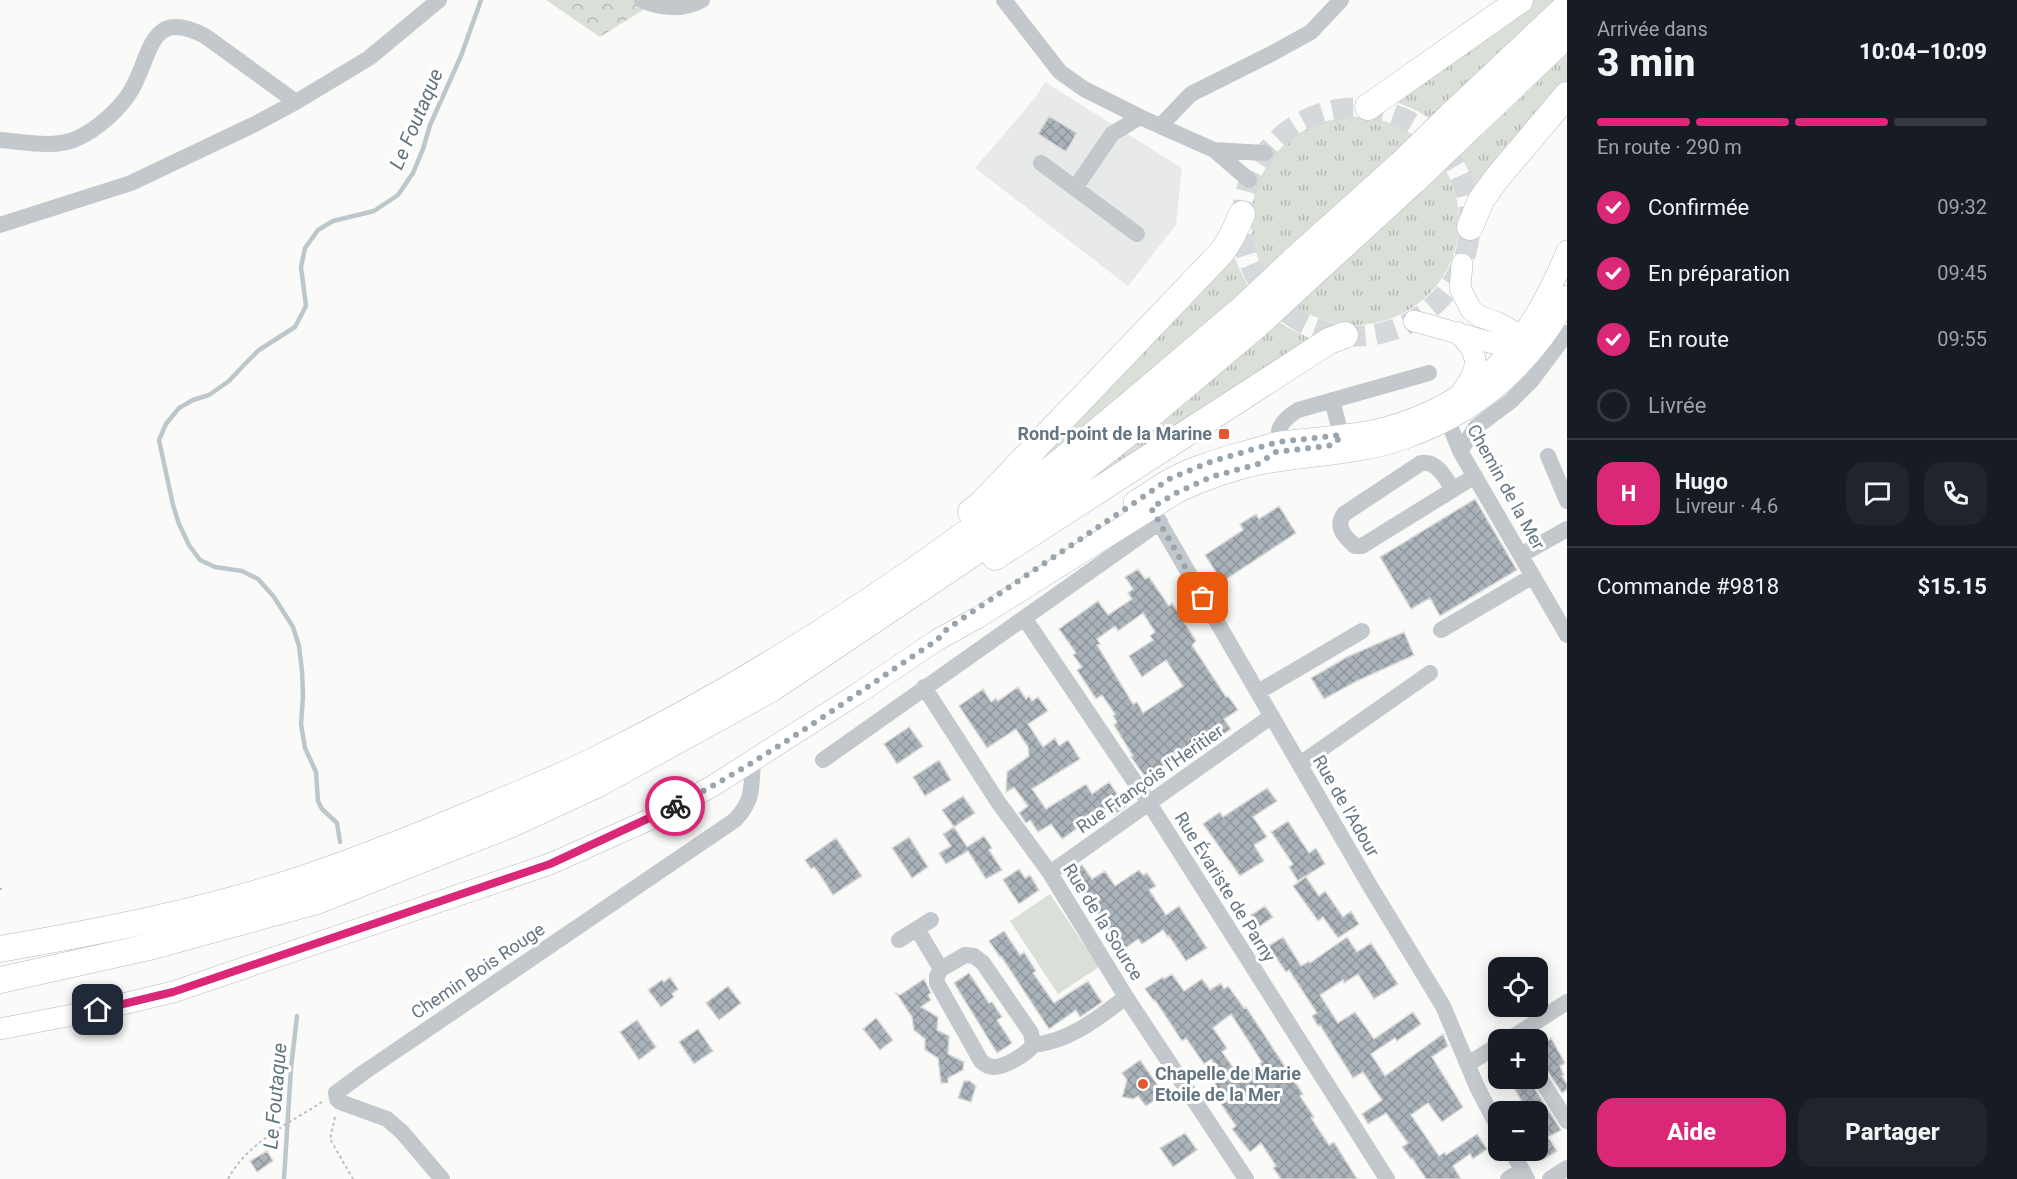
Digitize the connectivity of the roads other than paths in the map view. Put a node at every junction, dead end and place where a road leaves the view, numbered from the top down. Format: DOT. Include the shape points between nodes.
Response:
graph roads {
  1 [pos="439,0"];
  2 [pos="642,0"];
  3 [pos="702,0"];
  4 [pos="1004,0"];
  5 [pos="1341,0"];
  6 [pos="1520,0"];
  7 [pos="1567,6"];
  8 [pos="1567,35"];
  9 [pos="1567,95"];
  10 [pos="296,102"];
  11 [pos="1368,107"];
  12 [pos="1140,117"];
  13 [pos="1459,123"];
  14 [pos="1162,127"];
  15 [pos="0,140"];
  16 [pos="1214,150"];
  17 [pos="1265,153"];
  18 [pos="1041,163"];
  19 [pos="1250,180"];
  20 [pos="1075,188"];
  21 [pos="1242,214"];
  22 [pos="0,225"];
  23 [pos="1470,227"];
  24 [pos="1137,234"];
  25 [pos="1563,261"];
  26 [pos="1462,264"];
  27 [pos="1567,296"];
  28 [pos="1249,317"];
  29 [pos="1414,321"];
  30 [pos="1496,322"];
  31 [pos="1456,332"];
  32 [pos="1567,333"];
  33 [pos="1345,335"];
  34 [pos="1525,346"];
  35 [pos="1429,373"];
  36 [pos="1479,381"];
  37 [pos="1332,400"];
  38 [pos="1471,409"];
  39 [pos="1448,421"];
  40 [pos="1341,435"];
  41 [pos="1460,451"];
  42 [pos="1279,452"];
  43 [pos="1548,456"];
  44 [pos="1253,457"];
  45 [pos="1475,476"];
  46 [pos="1453,489"];
  47 [pos="1567,501"];
  48 [pos="1155,515"];
  49 [pos="1567,529"];
  50 [pos="1521,555"];
  51 [pos="1533,576"];
  52 [pos="1025,618"];
  53 [pos="1441,630"];
  54 [pos="1362,632"];
  55 [pos="1567,635"];
  56 [pos="937,640"];
  57 [pos="1430,674"];
  58 [pos="924,687"];
  59 [pos="771,689"];
  60 [pos="1258,692"];
  61 [pos="1272,716"];
  62 [pos="823,760"];
  63 [pos="594,761"];
  64 [pos="753,761"];
  65 [pos="1300,765"];
  66 [pos="1149,803"];
  67 [pos="1050,873"];
  68 [pos="899,940"];
  69 [pos="0,949"];
  70 [pos="941,969"];
  71 [pos="0,980"];
  72 [pos="1126,997"];
  73 [pos="1567,1002"];
  74 [pos="0,1029"];
  75 [pos="1525,1029"];
  76 [pos="1033,1046"];
  77 [pos="1488,1052"];
  78 [pos="1468,1064"];
  79 [pos="1547,1089"];
  80 [pos="1488,1108"];
  81 [pos="1567,1121"];
  82 [pos="1514,1161"];
  83 [pos="1567,1168"];
  84 [pos="1519,1176"];
  85 [pos="442,1179"];
  86 [pos="1246,1179"];
  87 [pos="1388,1179"];
  88 [pos="1550,1179"];
  1 -- 10 [label="street" via="369,58"];
  2 -- 3 [label="street" via="668,7"];
  4 -- 12 [label="street" via="1060,72 1084,89"];
  5 -- 14 [label="street" via="1311,32 1191,94"];
  6 -- 11 [label="highway"];
  7 -- 13 [label="highway"];
  8 -- 13 [label="highway"];
  9 -- 23 [label="highway" via="1497,178 1481,200"];
  10 -- 15 [label="street" via="205,36 174,26 156,37 131,91 93,130 66,143"];
  10 -- 22 [label="street" via="131,183"];
  12 -- 14 [label="street"];
  12 -- 20 [label="street" via="1112,134"];
  13 -- 28 [label="highway, bridge"];
  14 -- 16 [label="street"];
  16 -- 17 [label="street"];
  16 -- 19 [label="street"];
  18 -- 20 [label="street"];
  20 -- 24 [label="street"];
  21 -- 63 [label="highway" via="1222,252 982,503 925,549 843,605"];
  25 -- 30 [label="main road" via="1528,313"];
  25 -- 34 [label="main road"];
  26 -- 30 [label="main road" via="1460,288 1466,302 1479,316"];
  27 -- 34 [label="main road" via="1554,321"];
  28 -- 59 [label="highway" via="1135,428 993,540"];
  28 -- 63 [label="highway" via="985,520 886,590 690,710"];
  29 -- 31 [label="main road"];
  30 -- 34 [label="main road"];
  31 -- 34 [label="main road"];
  31 -- 38 [label="main road" via="1475,354"];
  32 -- 38 [label="street" via="1511,401"];
  33 -- 59 [label="highway" via="1329,341 889,627 816,671"];
  34 -- 36 [label="main road"];
  34 -- 38 [label="main road" via="1492,392"];
  35 -- 37 [label="street"];
  36 -- 38 [label="main road"];
  36 -- 39 [label="main road" via="1473,396 1451,410"];
  37 -- 40 [label="street"];
  37 -- 42 [label="street" via="1288,416 1280,424"];
  38 -- 39 [label="main road"];
  38 -- 40 [label="main road"];
  38 -- 41 [label="street" via="1476,427"];
  39 -- 41 [label="street, Chemin de la Mer"];
  39 -- 42 [label="main road" via="1402,440 1367,448"];
  40 -- 42 [label="main road" via="1328,446"];
  41 -- 45 [label="street, Chemin de la Mer"];
  42 -- 44 [label="main road"];
  43 -- 47 [label="street"];
  44 -- 48 [label="main road" via="1178,492"];
  44 -- 56 [label="main road" via="1213,461 1171,478 947,629"];
  45 -- 46 [label="street"];
  45 -- 50 [label="street, Chemin de la Mer"];
  46 -- 46 [label="street" via="1433,464 1421,464 1344,514 1340,529 1355,546 1362,546"];
  48 -- 52 [label="street"];
  48 -- 56 [label="main road"];
  48 -- 60 [label="street, Rue de l'Adour"];
  49 -- 50 [label="street"];
  50 -- 51 [label="street, Chemin de la Mer"];
  51 -- 53 [label="street"];
  51 -- 55 [label="street, Chemin de la Mer"];
  52 -- 58 [label="street"];
  52 -- 66 [label="street, Rue Évariste de Parny"];
  54 -- 60 [label="street"];
  56 -- 64 [label="main road"];
  57 -- 65 [label="street"];
  58 -- 62 [label="street"];
  58 -- 67 [label="street, Rue de la Source" via="998,802"];
  59 -- 71 [label="highway" via="598,784 512,824 317,901 153,946"];
  60 -- 61 [label="street, Rue de l'Adour"];
  61 -- 65 [label="street, Rue de l'Adour"];
  61 -- 66 [label="street, Rue François l'Heritier"];
  63 -- 69 [label="highway" via="418,837 302,879 192,910"];
  64 -- 74 [label="main road" via="653,818 550,864 173,992"];
  64 -- 85 [label="street, Chemin Bois Rouge" via="751,795 746,809 735,820 336,1093 340,1102 387,1119"];
  65 -- 78 [label="street, Rue de l'Adour" via="1443,1006"];
  66 -- 67 [label="street, Rue François l'Heritier"];
  66 -- 87 [label="street, Rue Évariste de Parny"];
  67 -- 72 [label="street, Rue de la Source"];
  68 -- 70 [label="street" via="924,925"];
  70 -- 76 [label="street" via="965,955 974,956 1031,1033"];
  70 -- 76 [label="street" via="937,983 986,1066 1000,1066 1024,1055"];
  72 -- 76 [label="street" via="1084,1028"];
  72 -- 86 [label="street, Rue de la Source"];
  73 -- 75 [label="street"];
  77 -- 78 [label="street"];
  78 -- 80 [label="street, Rue de l'Adour"];
  79 -- 81 [label="street"];
  82 -- 84 [label="street"];
  83 -- 88 [label="street"];
}
